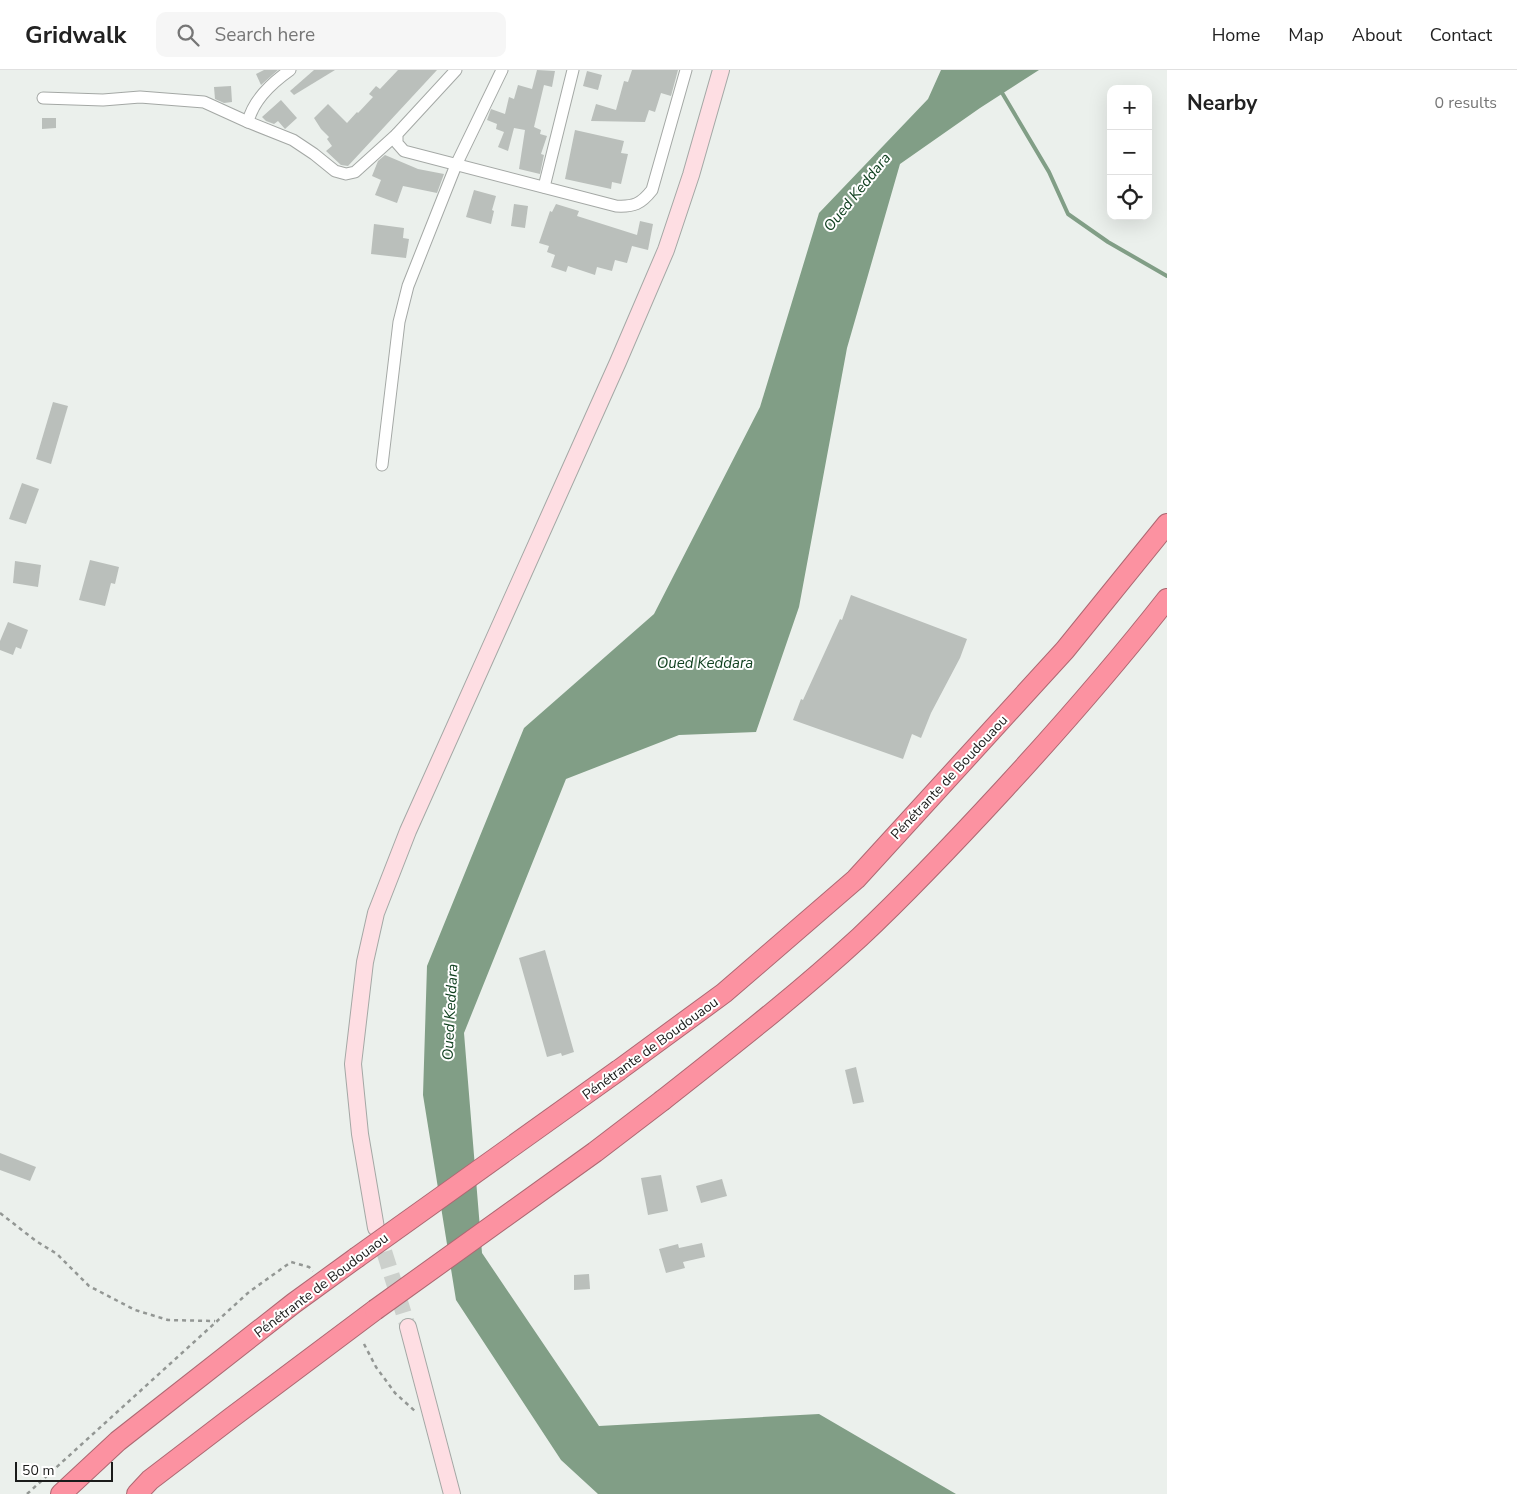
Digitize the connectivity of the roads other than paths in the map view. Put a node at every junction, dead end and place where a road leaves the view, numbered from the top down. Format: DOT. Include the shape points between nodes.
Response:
graph roads {
  1 [pos="290,70"];
  2 [pos="456,70"];
  3 [pos="502,70"];
  4 [pos="573,70"];
  5 [pos="686,70"];
  6 [pos="721,70"];
  7 [pos="43,98"];
  8 [pos="248,122"];
  9 [pos="397,134"];
  10 [pos="456,165"];
  11 [pos="544,187"];
  12 [pos="382,465"];
  13 [pos="1167,524"];
  14 [pos="1167,599"];
  15 [pos="376,1228"];
  16 [pos="408,1327"];
  17 [pos="61,1494"];
  18 [pos="137,1494"];
  19 [pos="452,1494"];
  1 -- 8 [label="street" via="266,90"];
  2 -- 9 [label="street"];
  3 -- 10 [label="street"];
  4 -- 11 [label="street"];
  5 -- 11 [label="street" via="652,190 644,201 616,206"];
  6 -- 15 [label="main road" via="666,250 408,831 376,913 365,962 353,1064 360,1134"];
  7 -- 8 [label="street" via="103,100 140,97 204,102"];
  8 -- 9 [label="street" via="293,140 335,171 346,174 355,172"];
  9 -- 10 [label="street" via="397,142 404,151"];
  10 -- 11 [label="street"];
  10 -- 12 [label="street" via="408,286 399,322"];
  13 -- 17 [label="highway, Pénétrante de Boudouaou, bridge" via="1065,650 856,879 724,994 294,1303 118,1441"];
  14 -- 18 [label="highway, bridge" via="1041,748 933,866 859,937 750,1031 663,1100 375,1310 150,1480"];
  16 -- 19 [label="main road"];
}
